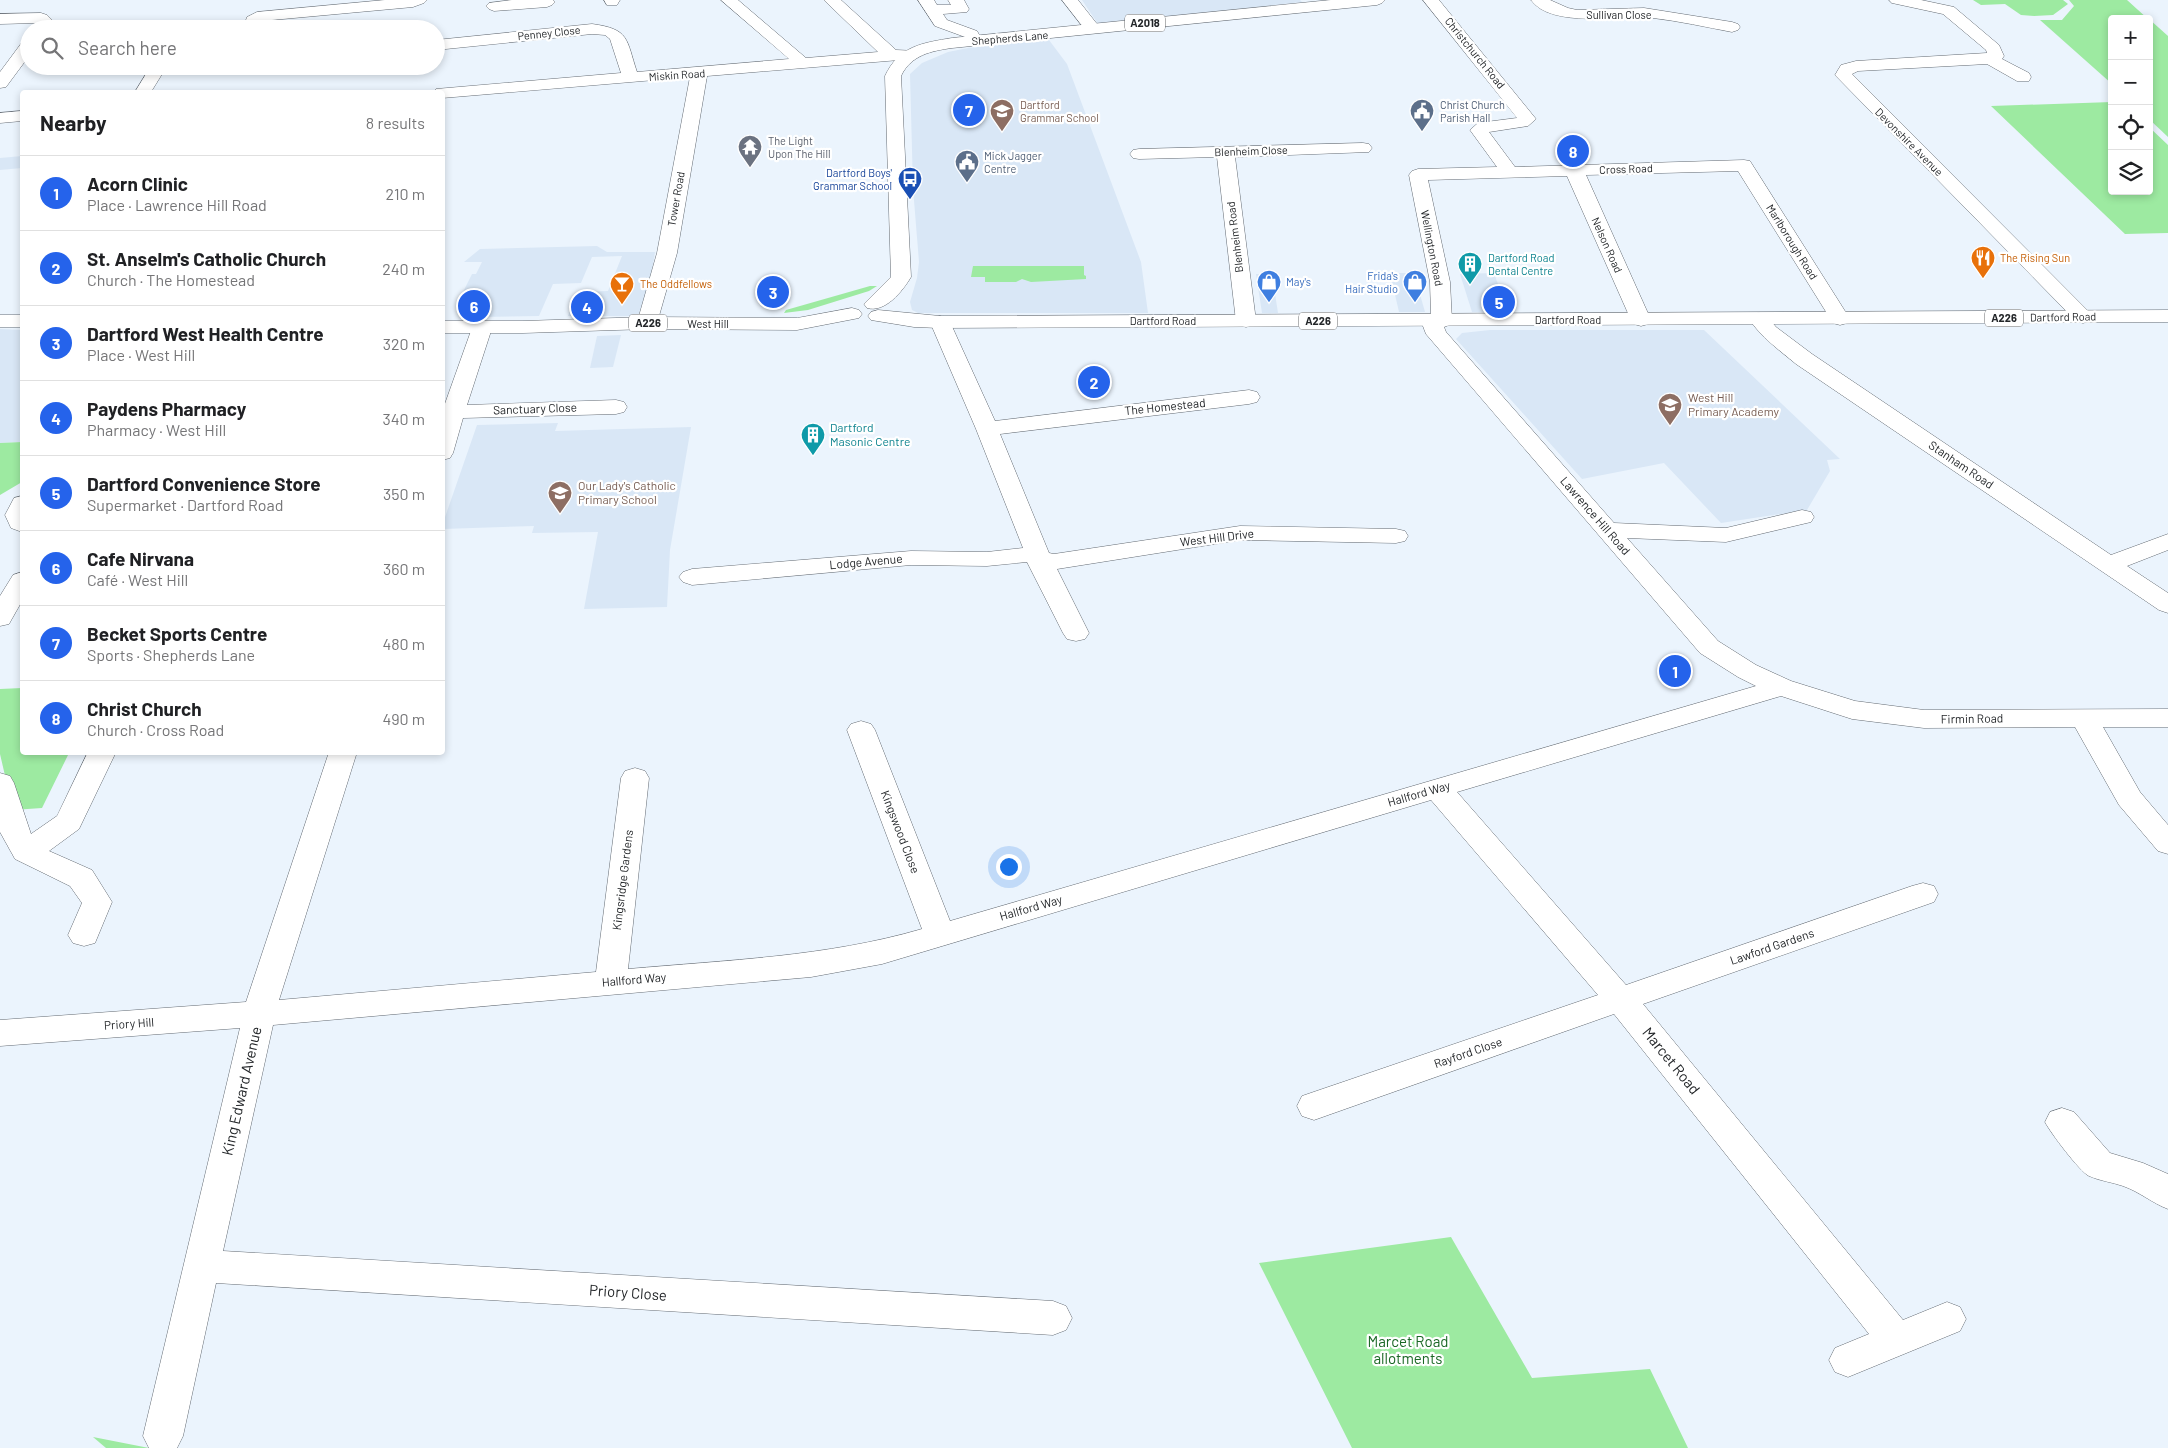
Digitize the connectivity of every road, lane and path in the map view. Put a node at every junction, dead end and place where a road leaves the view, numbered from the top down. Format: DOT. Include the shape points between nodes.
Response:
graph roads {
  1 [pos="419,0"];
  2 [pos="729,0"];
  3 [pos="832,0"];
  4 [pos="956,0"];
  5 [pos="1070,0"];
  6 [pos="1377,0"];
  7 [pos="1431,0"];
  8 [pos="1539,0"];
  9 [pos="1897,0"];
  10 [pos="519,2"];
  11 [pos="547,2"];
  12 [pos="929,5"];
  13 [pos="307,6"];
  14 [pos="494,6"];
  15 [pos="0,19"];
  16 [pos="44,20"];
  17 [pos="253,20"];
  18 [pos="1732,27"];
  19 [pos="1093,29"];
  20 [pos="975,41"];
  21 [pos="445,43"];
  22 [pos="911,54"];
  23 [pos="891,55"];
  24 [pos="20,56"];
  25 [pos="1991,59"];
  26 [pos="801,64"];
  27 [pos="699,73"];
  28 [pos="153,75"];
  29 [pos="2023,77"];
  30 [pos="631,78"];
  31 [pos="0,84"];
  32 [pos="144,90"];
  33 [pos="445,93"];
  34 [pos="20,116"];
  35 [pos="0,118"];
  36 [pos="1363,148"];
  37 [pos="1225,152"];
  38 [pos="1139,154"];
  39 [pos="1744,165"];
  40 [pos="1574,170"];
  41 [pos="1510,173"];
  42 [pos="1418,175"];
  43 [pos="876,310"];
  44 [pos="2168,316"];
  45 [pos="2083,317"];
  46 [pos="1759,319"];
  47 [pos="1840,319"];
  48 [pos="1641,320"];
  49 [pos="0,321"];
  50 [pos="20,321"];
  51 [pos="1246,321"];
  52 [pos="1437,321"];
  53 [pos="940,322"];
  54 [pos="647,324"];
  55 [pos="445,327"];
  56 [pos="482,328"];
  57 [pos="1250,397"];
  58 [pos="616,407"];
  59 [pos="454,412"];
  60 [pos="987,429"];
  61 [pos="445,443"];
  62 [pos="1802,517"];
  63 [pos="1607,530"];
  64 [pos="1396,536"];
  65 [pos="2168,541"];
  66 [pos="1039,558"];
  67 [pos="2107,565"];
  68 [pos="692,577"];
  69 [pos="20,584"];
  70 [pos="2168,605"];
  71 [pos="0,618"];
  72 [pos="1076,633"];
  73 [pos="1781,687"];
  74 [pos="2083,717"];
  75 [pos="2168,718"];
  76 [pos="861,730"];
  77 [pos="101,755"];
  78 [pos="342,755"];
  79 [pos="635,778"];
  80 [pos="0,783"];
  81 [pos="1438,789"];
  82 [pos="2168,844"];
  83 [pos="25,852"];
  84 [pos="1923,894"];
  85 [pos="84,935"];
  86 [pos="940,935"];
  87 [pos="611,982"];
  88 [pos="1621,1000"];
  89 [pos="258,1014"];
  90 [pos="0,1033"];
  91 [pos="1314,1106"];
  92 [pos="2062,1122"];
  93 [pos="2168,1194"];
  94 [pos="202,1266"];
  95 [pos="1053,1318"];
  96 [pos="1948,1319"];
  97 [pos="1897,1340"];
  98 [pos="1848,1360"];
  99 [pos="163,1436"];
  1 -- 13 [label="street"];
  2 -- 26 [label="street"];
  3 -- 23 [label="street"];
  4 -- 12 [label="street" via="961,9"];
  5 -- 19 [label="street"];
  6 -- 19 [label="street, Shepherds Lane / A2018"];
  7 -- 41 [label="street, Christchurch Road" via="1527,119 1521,124 1484,126 1479,130"];
  8 -- 18 [label="street, Sullivan Close" via="1553,9 1575,14 1644,13"];
  9 -- 25 [label="street" via="1953,13 1993,48 1996,56"];
  10 -- 11 [label="street"];
  10 -- 14 [label="street"];
  12 -- 20 [label="street" via="941,24 971,34"];
  13 -- 17 [label="street"];
  15 -- 16 [label="street"];
  19 -- 20 [label="street, Shepherds Lane / A2018"];
  20 -- 22 [label="street, Shepherds Lane / A2018" via="941,45"];
  21 -- 30 [label="street, Penney Close" via="592,29 609,32 617,37"];
  22 -- 23 [label="street, Miskin Road"];
  22 -- 43 [label="street, Shepherds Lane / A2018" via="896,65 893,76 901,277"];
  23 -- 26 [label="street, Miskin Road"];
  24 -- 31 [label="street"];
  25 -- 29 [label="street"];
  25 -- 45 [label="street, Devonshire Avenue" via="1856,66 1843,74"];
  26 -- 27 [label="street, Miskin Road"];
  27 -- 30 [label="street, Miskin Road"];
  27 -- 54 [label="street, Tower Road" via="667,251"];
  28 -- 32 [label="street"];
  30 -- 33 [label="street, Miskin Road"];
  34 -- 35 [label="street"];
  36 -- 37 [label="street, Blenheim Close"];
  37 -- 38 [label="street, Blenheim Close"];
  37 -- 51 [label="street, Blenheim Road"];
  39 -- 40 [label="street, Cross Road"];
  39 -- 47 [label="street, Marlborough Road"];
  40 -- 41 [label="street, Cross Road"];
  40 -- 48 [label="street, Nelson Road"];
  41 -- 42 [label="street, Cross Road"];
  42 -- 52 [label="street, Wellington Road" via="1440,282"];
  43 -- 53 [label="street, Dartford Road / A226" via="914,321"];
  43 -- 54 [label="street, West Hill / A226" via="862,319 852,314 797,324"];
  44 -- 45 [label="street, Dartford Road / A226"];
  45 -- 47 [label="street, Dartford Road / A226"];
  46 -- 47 [label="street, Dartford Road / A226"];
  46 -- 48 [label="street, Dartford Road / A226"];
  46 -- 67 [label="street, Stanham Road" via="1768,331 1804,359"];
  48 -- 52 [label="street, Dartford Road / A226"];
  49 -- 50 [label="street"];
  51 -- 52 [label="street, Dartford Road / A226"];
  51 -- 53 [label="street, Dartford Road / A226"];
  52 -- 63 [label="street, Lawrence Hill Road" via="1436,334"];
  53 -- 60 [label="street"];
  54 -- 56 [label="street, West Hill / A226"];
  55 -- 56 [label="street, West Hill / A226"];
  56 -- 59 [label="street"];
  57 -- 60 [label="street, The Homestead" via="1083,423"];
  58 -- 59 [label="street, Sanctuary Close"];
  59 -- 61 [label="street"];
  60 -- 66 [label="street"];
  62 -- 63 [label="street" via="1726,535"];
  63 -- 73 [label="street, Lawrence Hill Road" via="1708,647 1746,671"];
  64 -- 66 [label="street, West Hill Drive" via="1240,533 1053,562"];
  65 -- 67 [label="street"];
  66 -- 68 [label="street, Lodge Avenue" via="1028,555 987,559 912,558"];
  66 -- 72 [label="street"];
  67 -- 70 [label="street, Stanham Road"];
  69 -- 71 [label="street"];
  73 -- 74 [label="street, Firmin Road" via="1852,710 1924,719"];
  73 -- 81 [label="street, Hallford Way"];
  74 -- 75 [label="street, Firmin Road"];
  74 -- 82 [label="street" via="2129,798"];
  76 -- 86 [label="street, Kingswood Close"];
  77 -- 83 [label="street" via="69,822"];
  78 -- 89 [label="street, King Edward Avenue"];
  79 -- 87 [label="street, Kingsridge Gardens"];
  80 -- 83 [label="street" via="12,828"];
  81 -- 86 [label="street, Hallford Way"];
  81 -- 88 [label="street, Marcet Road"];
  83 -- 85 [label="street" via="81,878 97,902"];
  84 -- 88 [label="street, Lawford Gardens"];
  86 -- 87 [label="street, Hallford Way" via="882,952 811,965"];
  87 -- 89 [label="street, Hallford Way"];
  88 -- 91 [label="street, Rayford Close"];
  88 -- 97 [label="street, Marcet Road"];
  89 -- 90 [label="street, Priory Hill"];
  89 -- 94 [label="street, King Edward Avenue"];
  92 -- 93 [label="street" via="2099,1165 2131,1173"];
  94 -- 95 [label="street, Priory Close"];
  94 -- 99 [label="street, King Edward Avenue"];
  96 -- 97 [label="street"];
  97 -- 98 [label="street"];
}
